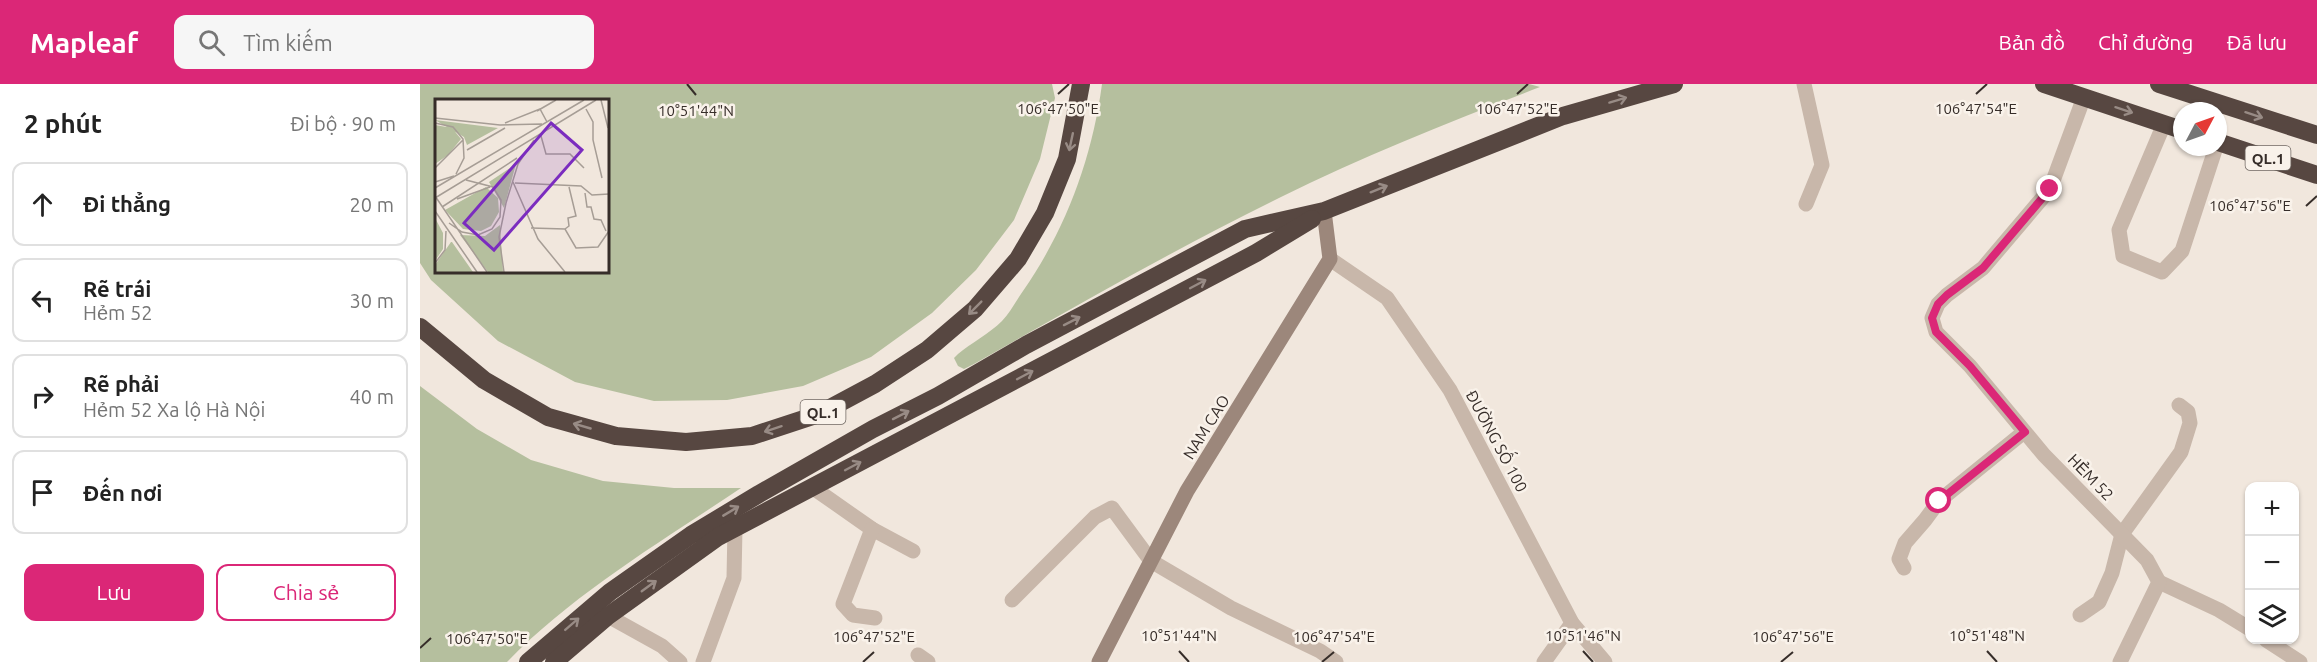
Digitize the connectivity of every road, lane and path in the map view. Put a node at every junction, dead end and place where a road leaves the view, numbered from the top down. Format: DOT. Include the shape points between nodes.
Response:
graph roads {
  1 [pos="1070,84"];
  2 [pos="1081,84"];
  3 [pos="1674,84"];
  4 [pos="1804,84"];
  5 [pos="2044,84"];
  6 [pos="2159,84"];
  7 [pos="2084,97"];
  8 [pos="1077,112"];
  9 [pos="2164,124"];
  10 [pos="2173,127"];
  11 [pos="2317,135"];
  12 [pos="2227,145"];
  13 [pos="2213,156"];
  14 [pos="2317,175"];
  15 [pos="1806,204"];
  16 [pos="1324,211"];
  17 [pos="1330,259"];
  18 [pos="420,327"];
  19 [pos="2179,405"];
  20 [pos="2025,432"];
  21 [pos="812,487"];
  22 [pos="735,528"];
  23 [pos="872,529"];
  24 [pos="2121,534"];
  25 [pos="913,551"];
  26 [pos="1151,561"];
  27 [pos="1904,568"];
  28 [pos="2159,582"];
  29 [pos="1012,600"];
  30 [pos="2080,615"];
  31 [pos="608,616"];
  32 [pos="875,618"];
  33 [pos="1572,623"];
  34 [pos="2245,626"];
  35 [pos="2273,644"];
  36 [pos="528,662"];
  37 [pos="554,662"];
  38 [pos="681,662"];
  39 [pos="703,662"];
  40 [pos="1099,662"];
  41 [pos="1336,662"];
  42 [pos="1544,662"];
  43 [pos="1605,662"];
  44 [pos="2120,662"];
  45 [pos="2300,662"];
  1 -- 8 [label="street"];
  2 -- 8 [label="highway, QL.1"];
  16 -- 3 [label="highway, one-way" via="1563,117"];
  4 -- 15 [label="street" via="1822,165"];
  5 -- 7 [label="highway"];
  6 -- 11 [label="highway, QL.1, one-way"];
  7 -- 9 [label="highway, one-way"];
  7 -- 20 [label="street, HẺM 52" via="2050,189 1983,268 1938,304 1932,318 1936,332"];
  8 -- 18 [label="highway, QL.1, one-way" via="1067,159 1045,213 1018,258 975,309 927,350 876,384 819,414 753,436 686,442 616,436 548,417 484,380"];
  9 -- 10 [label="highway"];
  9 -- 13 [label="street" via="2119,230 2123,256 2162,272 2182,251"];
  12 -- 14 [label="highway, QL.1"];
  16 -- 17 [label="street"];
  21 -- 16 [label="highway, one-way" via="1256,253"];
  36 -- 16 [label="highway, one-way" via="610,592 691,535 830,453 1245,230"];
  17 -- 26 [label="street, NAM CAO" via="1187,491"];
  17 -- 33 [label="street, ĐƯỜNG SỐ 100" via="1387,298 1443,381"];
  19 -- 24 [label="street" via="2188,412 2190,423 2181,452"];
  20 -- 24 [label="street, HẺM 52"];
  20 -- 27 [label="street" via="1939,501 1905,543 1899,559"];
  21 -- 22 [label="highway"];
  21 -- 23 [label="street"];
  31 -- 22 [label="highway, one-way"];
  22 -- 39 [label="street" via="734,578"];
  23 -- 25 [label="street"];
  23 -- 32 [label="street" via="843,603 853,615"];
  24 -- 28 [label="street, HẺM 52" via="2147,560"];
  24 -- 30 [label="street" via="2112,573 2099,602"];
  26 -- 29 [label="street" via="1112,508 1095,516"];
  26 -- 40 [label="street, NAM CAO"];
  26 -- 41 [label="street" via="1230,608"];
  28 -- 34 [label="street"];
  28 -- 44 [label="street"];
  31 -- 37 [label="highway"];
  31 -- 38 [label="street" via="662,646"];
  33 -- 42 [label="street"];
  33 -- 43 [label="street, ĐƯỜNG SỐ 100"];
  35 -- 45 [label="street"];
}
